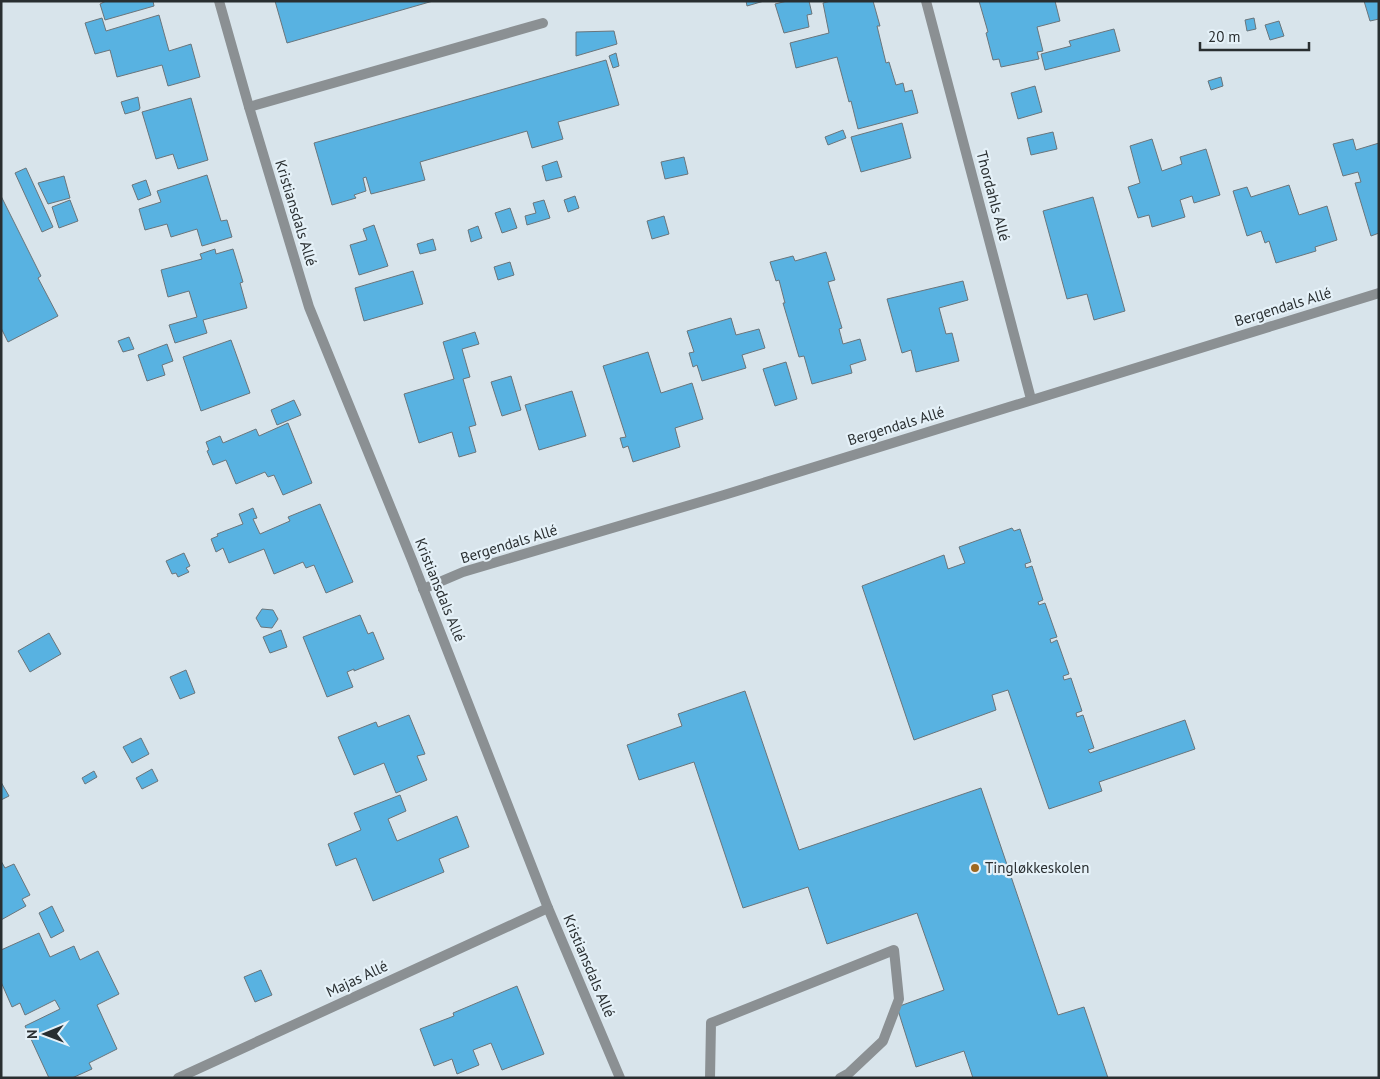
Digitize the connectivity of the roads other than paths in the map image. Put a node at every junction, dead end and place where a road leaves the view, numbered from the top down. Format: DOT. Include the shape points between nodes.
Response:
graph roads {
  1 [pos="219,1"];
  2 [pos="926,1"];
  3 [pos="543,23"];
  4 [pos="249,108"];
  5 [pos="1379,294"];
  6 [pos="1031,399"];
  7 [pos="423,589"];
  8 [pos="548,908"];
  9 [pos="178,1078"];
  10 [pos="620,1078"];
  11 [pos="710,1078"];
  12 [pos="840,1078"];
  1 -- 4 [label="street, Kristiansdals Allé"];
  2 -- 6 [label="street, Thordahls Allé"];
  3 -- 4 [label="street"];
  4 -- 7 [label="street, Kristiansdals Allé" via="309,307"];
  5 -- 6 [label="street, Bergendals Allé"];
  6 -- 7 [label="street, Bergendals Allé" via="463,572"];
  7 -- 8 [label="street, Kristiansdals Allé"];
  8 -- 9 [label="street, Majas Allé"];
  8 -- 10 [label="street, Kristiansdals Allé"];
  11 -- 12 [label="street" via="711,1023 894,950 900,999 883,1041"];
}
